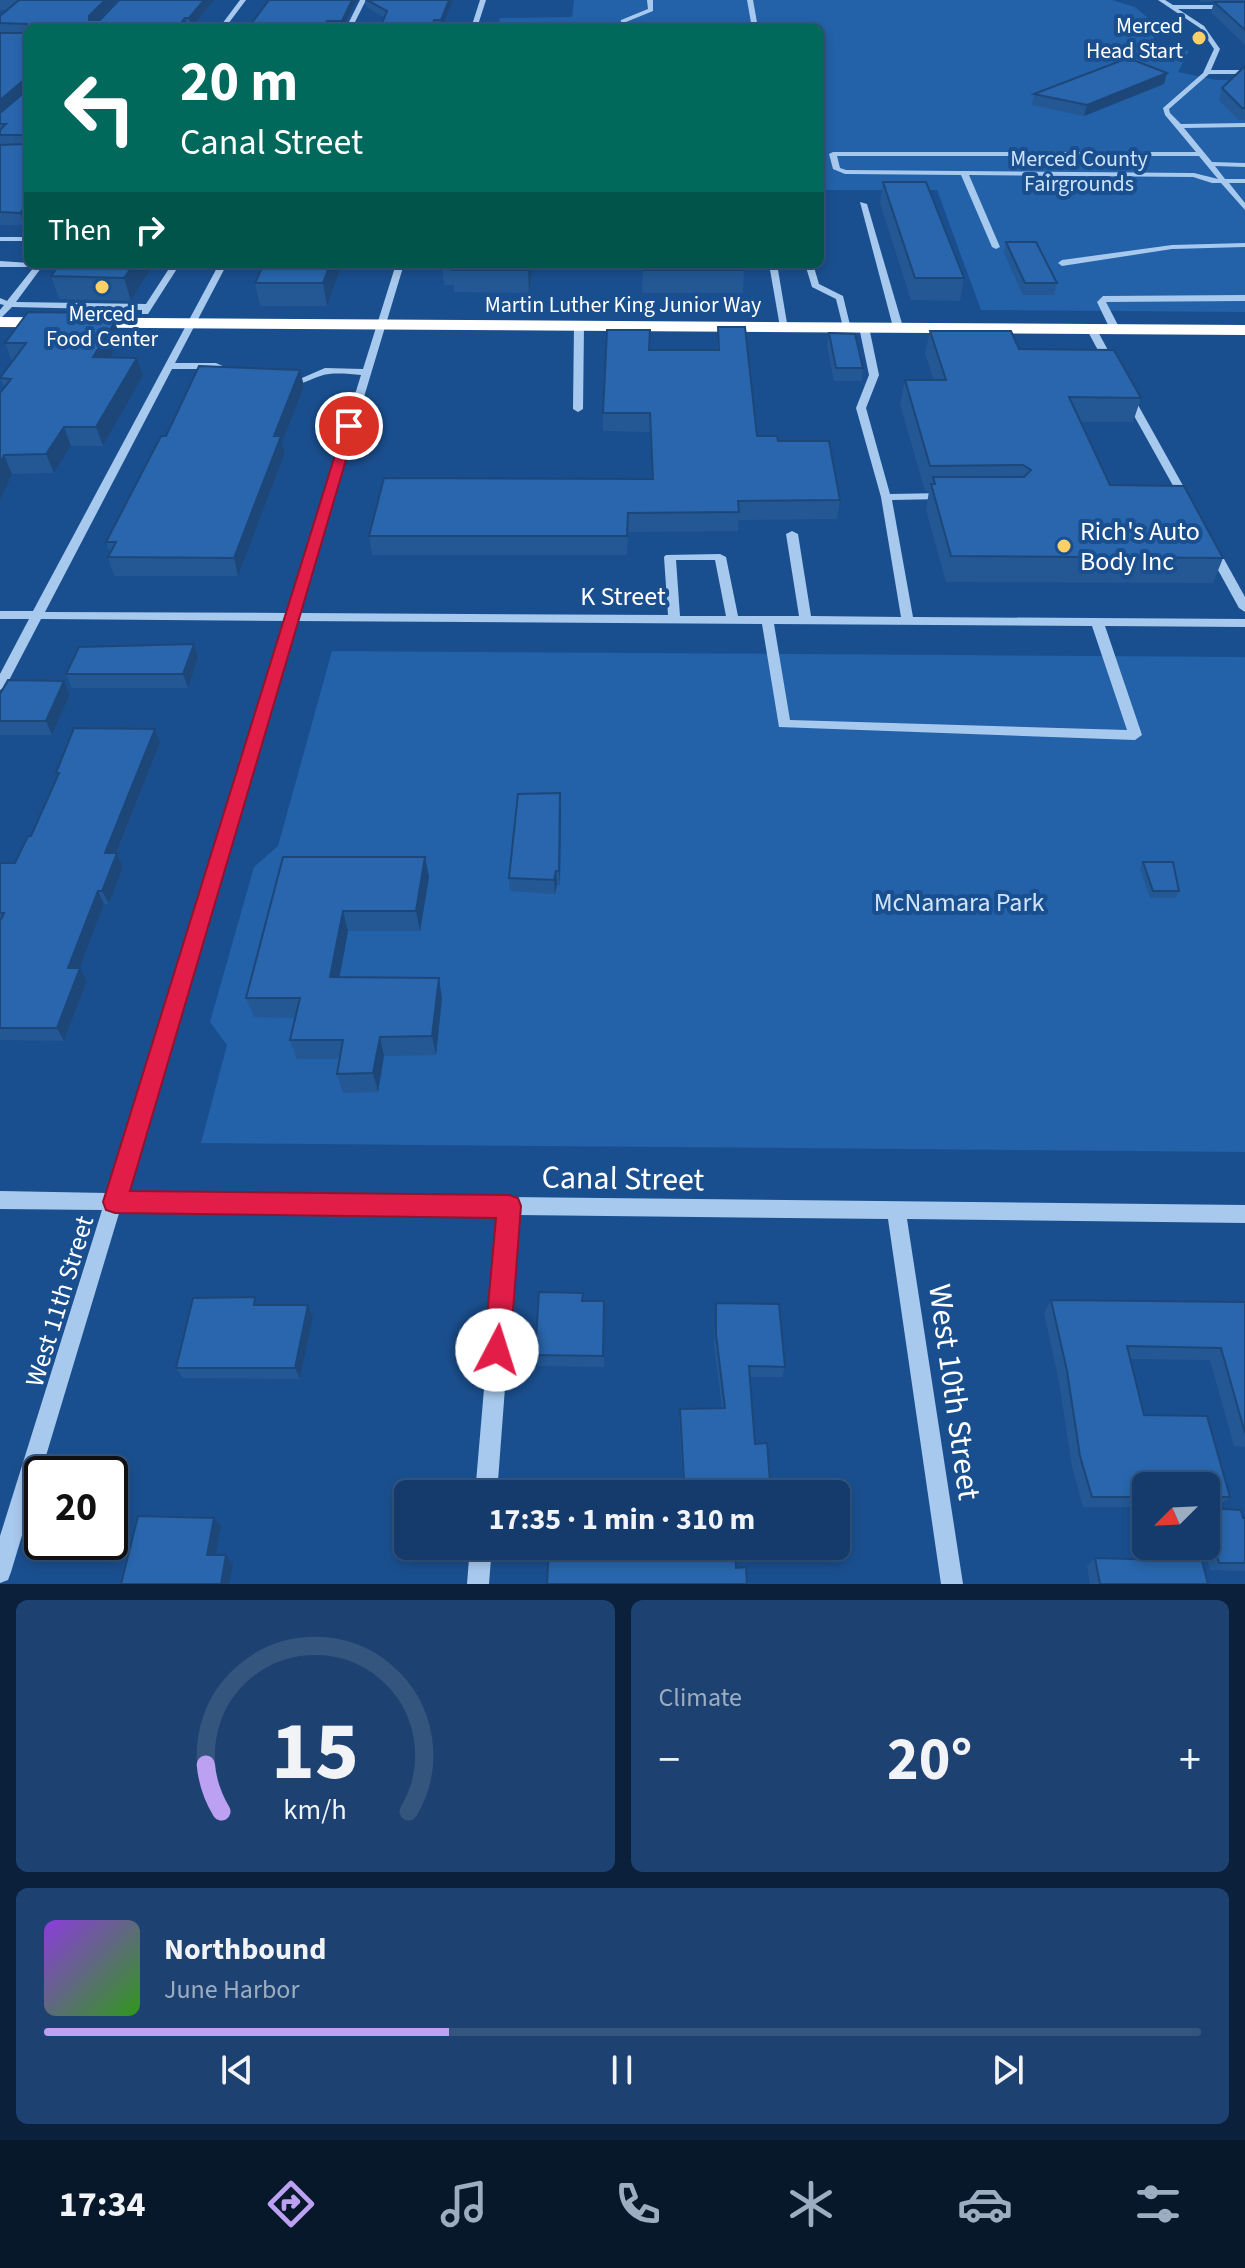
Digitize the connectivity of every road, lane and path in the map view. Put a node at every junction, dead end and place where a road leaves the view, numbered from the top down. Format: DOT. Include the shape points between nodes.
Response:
graph roads {
  1 [pos="243,0"];
  2 [pos="363,0"];
  3 [pos="483,0"];
  4 [pos="650,0"];
  5 [pos="750,0"];
  6 [pos="1161,0"];
  7 [pos="1173,7"];
  8 [pos="1245,7"];
  9 [pos="225,24"];
  10 [pos="351,24"];
  11 [pos="475,24"];
  12 [pos="623,24"];
  13 [pos="754,24"];
  14 [pos="1207,72"];
  15 [pos="1245,72"];
  16 [pos="1245,125"];
  17 [pos="1179,126"];
  18 [pos="1033,153"];
  19 [pos="1201,154"];
  20 [pos="824,156"];
  21 [pos="834,156"];
  22 [pos="1208,164"];
  23 [pos="1245,165"];
  24 [pos="964,173"];
  25 [pos="1045,174"];
  26 [pos="1223,181"];
  27 [pos="1245,181"];
  28 [pos="863,204"];
  29 [pos="1245,208"];
  30 [pos="0,239"];
  31 [pos="24,239"];
  32 [pos="1245,245"];
  33 [pos="996,247"];
  34 [pos="1062,263"];
  35 [pos="0,264"];
  36 [pos="24,264"];
  37 [pos="36,268"];
  38 [pos="173,268"];
  39 [pos="221,268"];
  40 [pos="399,268"];
  41 [pos="774,268"];
  42 [pos="810,268"];
  43 [pos="55,295"];
  44 [pos="1245,298"];
  45 [pos="5,302"];
  46 [pos="47,305"];
  47 [pos="97,306"];
  48 [pos="149,307"];
  49 [pos="0,319"];
  50 [pos="87,323"];
  51 [pos="138,323"];
  52 [pos="192,323"];
  53 [pos="381,325"];
  54 [pos="579,326"];
  55 [pos="785,327"];
  56 [pos="856,327"];
  57 [pos="898,327"];
  58 [pos="1091,328"];
  59 [pos="1115,329"];
  60 [pos="1245,330"];
  61 [pos="169,366"];
  62 [pos="366,372"];
  63 [pos="247,379"];
  64 [pos="275,380"];
  65 [pos="578,409"];
  66 [pos="959,496"];
  67 [pos="886,497"];
  68 [pos="1192,511"];
  69 [pos="792,534"];
  70 [pos="1207,538"];
  71 [pos="1245,608"];
  72 [pos="0,615"];
  73 [pos="37,615"];
  74 [pos="290,617"];
  75 [pos="674,618"];
  76 [pos="733,619"];
  77 [pos="767,619"];
  78 [pos="805,619"];
  79 [pos="907,619"];
  80 [pos="1097,621"];
  81 [pos="1245,623"];
  82 [pos="0,686"];
  83 [pos="0,1200"];
  84 [pos="115,1202"];
  85 [pos="509,1206"];
  86 [pos="896,1210"];
  87 [pos="1245,1214"];
  88 [pos="487,1480"];
  89 [pos="480,1560"];
  90 [pos="0,1572"];
  91 [pos="478,1584"];
  92 [pos="952,1584"];
  1 -- 9 [label="street"];
  2 -- 10 [label="street"];
  3 -- 11 [label="street"];
  4 -- 12 [label="street" via="651,10"];
  5 -- 13 [label="street"];
  6 -- 7 [label="street"];
  7 -- 8 [label="street"];
  7 -- 14 [label="street" via="1191,17 1214,42 1217,49"];
  14 -- 15 [label="street"];
  14 -- 17 [label="street" via="1166,108"];
  16 -- 17 [label="street"];
  17 -- 19 [label="street"];
  18 -- 19 [label="street"];
  18 -- 21 [label="street" via="838,151"];
  18 -- 25 [label="street"];
  19 -- 22 [label="street"];
  20 -- 21 [label="street"];
  21 -- 24 [label="street" via="837,169 845,172"];
  22 -- 23 [label="street"];
  22 -- 26 [label="street"];
  24 -- 25 [label="street"];
  24 -- 33 [label="street"];
  25 -- 26 [label="street" via="1194,175"];
  26 -- 27 [label="street"];
  26 -- 29 [label="street"];
  28 -- 57 [label="street"];
  30 -- 31 [label="street"];
  32 -- 34 [label="street" via="1160,248"];
  35 -- 36 [label="street"];
  37 -- 45 [label="street"];
  38 -- 48 [label="street"];
  39 -- 52 [label="street"];
  40 -- 53 [label="street, West 11th Street"];
  41 -- 55 [label="street"];
  42 -- 56 [label="street" via="815,285 840,298"];
  43 -- 46 [label="street"];
  44 -- 59 [label="street" via="1108,297 1101,302"];
  45 -- 46 [label="street"];
  45 -- 49 [label="street"];
  46 -- 47 [label="street"];
  47 -- 48 [label="street"];
  47 -- 50 [label="street"];
  48 -- 51 [label="street"];
  49 -- 50 [label="highway, Martin Luther King Junior Way"];
  50 -- 51 [label="highway, Martin Luther King Junior Way"];
  51 -- 52 [label="highway, Martin Luther King Junior Way"];
  52 -- 53 [label="highway, Martin Luther King Junior Way"];
  52 -- 61 [label="street"];
  53 -- 54 [label="highway, Martin Luther King Junior Way"];
  53 -- 62 [label="street, West 11th Street"];
  54 -- 55 [label="highway, Martin Luther King Junior Way"];
  54 -- 65 [label="street"];
  55 -- 56 [label="highway, Martin Luther King Junior Way"];
  56 -- 57 [label="highway, Martin Luther King Junior Way"];
  56 -- 67 [label="street" via="874,375 861,408"];
  57 -- 58 [label="highway, Martin Luther King Junior Way"];
  58 -- 59 [label="highway, Martin Luther King Junior Way"];
  58 -- 68 [label="street"];
  59 -- 60 [label="highway, Martin Luther King Junior Way"];
  61 -- 63 [label="street" via="216,366"];
  61 -- 73 [label="street"];
  62 -- 64 [label="street" via="325,371 303,381"];
  62 -- 74 [label="street, West 11th Street"];
  66 -- 67 [label="street"];
  67 -- 79 [label="street"];
  69 -- 78 [label="street"];
  70 -- 71 [label="street"];
  72 -- 73 [label="street, K Street"];
  73 -- 74 [label="street, K Street"];
  73 -- 82 [label="street"];
  74 -- 75 [label="street, K Street"];
  74 -- 84 [label="street, West 11th Street"];
  75 -- 76 [label="street, K Street"];
  75 -- 76 [label="street" via="670,557 720,557"];
  76 -- 77 [label="street, K Street"];
  77 -- 78 [label="street, K Street"];
  77 -- 80 [label="street" via="784,724 1135,735"];
  78 -- 79 [label="street, K Street"];
  79 -- 80 [label="street, K Street"];
  80 -- 81 [label="street, K Street"];
  83 -- 84 [label="street, Canal Street"];
  84 -- 85 [label="street, Canal Street"];
  84 -- 90 [label="street, West 11th Street"];
  85 -- 86 [label="street, Canal Street"];
  85 -- 88 [label="street"];
  86 -- 87 [label="street, Canal Street"];
  86 -- 92 [label="street, West 10th Street"];
  89 -- 91 [label="street"];
}
